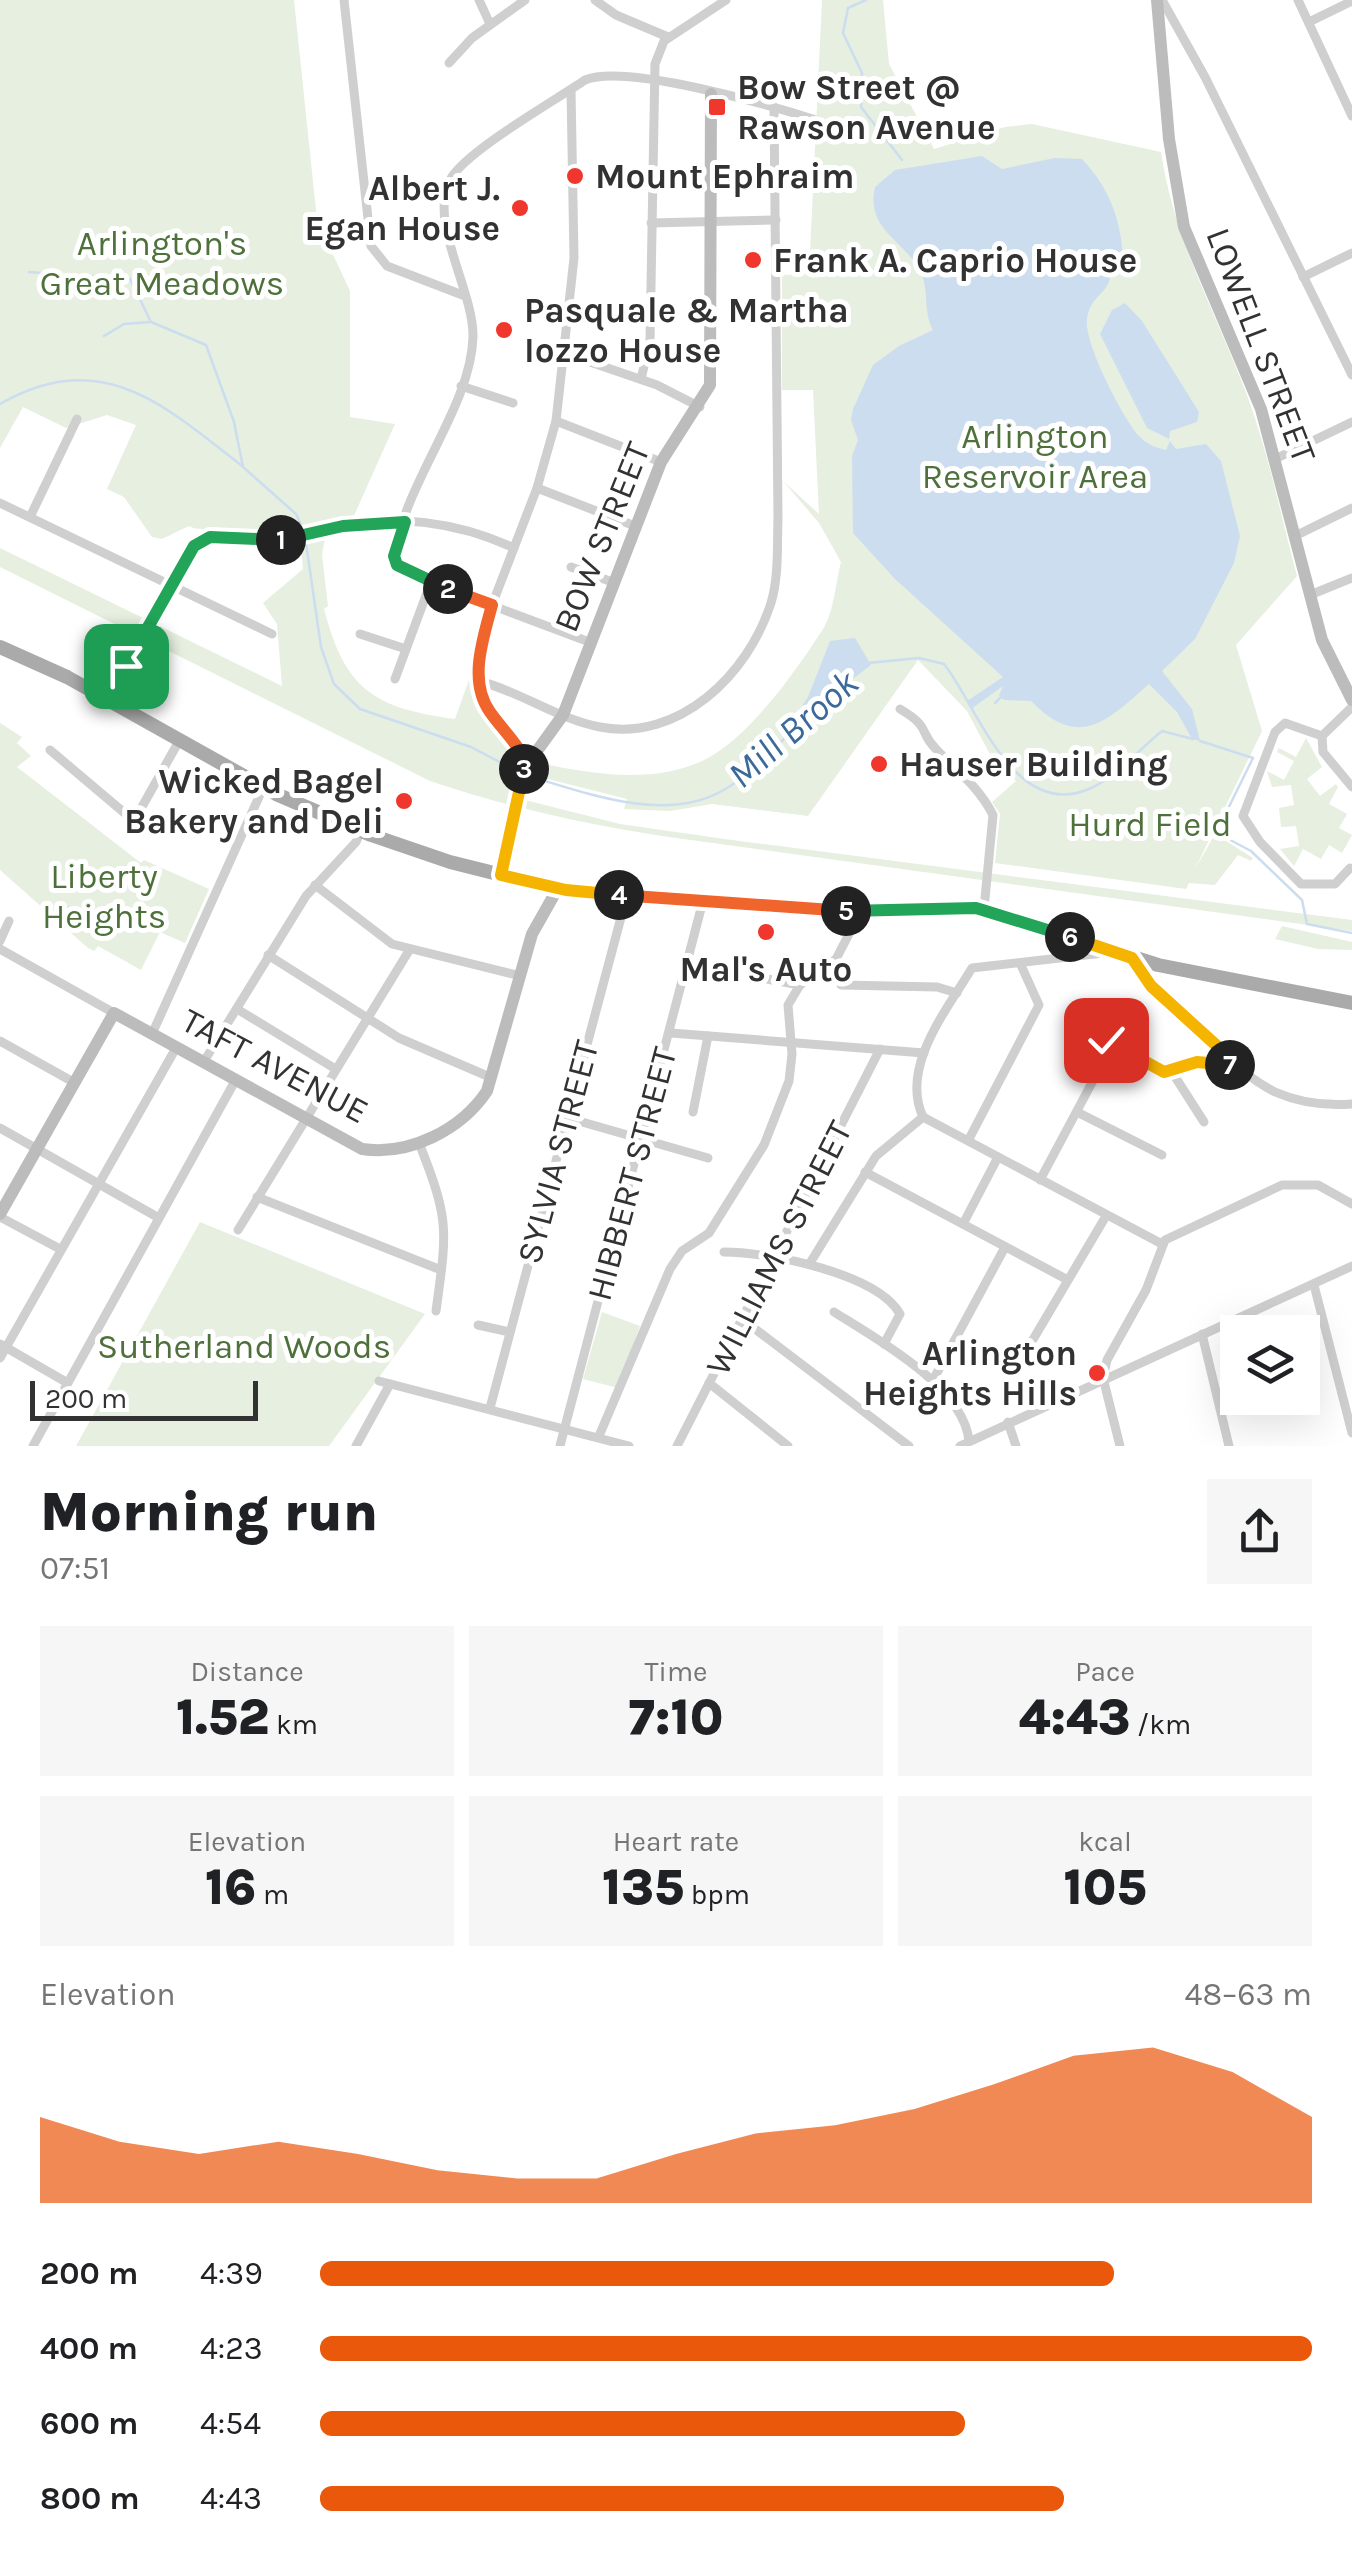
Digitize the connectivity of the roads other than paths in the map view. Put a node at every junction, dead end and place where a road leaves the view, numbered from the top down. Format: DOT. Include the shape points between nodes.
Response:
graph roads {
  1 [pos="344,0"];
  2 [pos="479,0"];
  3 [pos="525,0"];
  4 [pos="595,0"];
  5 [pos="726,0"];
  6 [pos="1160,0"];
  7 [pos="1298,0"];
  8 [pos="1352,1"];
  9 [pos="1309,22"];
  10 [pos="490,24"];
  11 [pos="668,37"];
  12 [pos="449,62"];
  13 [pos="652,80"];
  14 [pos="571,90"];
  15 [pos="711,94"];
  16 [pos="774,107"];
  17 [pos="1352,116"];
  18 [pos="819,121"];
  19 [pos="776,220"];
  20 [pos="712,222"];
  21 [pos="651,224"];
  22 [pos="1352,253"];
  23 [pos="1303,277"];
  24 [pos="464,296"];
  25 [pos="562,352"];
  26 [pos="1352,376"];
  27 [pos="640,379"];
  28 [pos="461,386"];
  29 [pos="514,403"];
  30 [pos="700,407"];
  31 [pos="77,419"];
  32 [pos="556,421"];
  33 [pos="1352,422"];
  34 [pos="1275,459"];
  35 [pos="661,462"];
  36 [pos="538,488"];
  37 [pos="0,503"];
  38 [pos="1352,508"];
  39 [pos="30,517"];
  40 [pos="405,522"];
  41 [pos="636,526"];
  42 [pos="1295,536"];
  43 [pos="514,548"];
  44 [pos="571,567"];
  45 [pos="1352,578"];
  46 [pos="431,582"];
  47 [pos="614,584"];
  48 [pos="172,586"];
  49 [pos="1310,595"];
  50 [pos="492,605"];
  51 [pos="272,634"];
  52 [pos="360,634"];
  53 [pos="592,643"];
  54 [pos="0,647"];
  55 [pos="406,649"];
  56 [pos="396,679"];
  57 [pos="478,681"];
  58 [pos="108,701"];
  59 [pos="1352,704"];
  60 [pos="900,709"];
  61 [pos="563,715"];
  62 [pos="1322,736"];
  63 [pos="180,742"];
  64 [pos="50,750"];
  65 [pos="527,762"];
  66 [pos="263,788"];
  67 [pos="1352,788"];
  68 [pos="360,830"];
  69 [pos="1350,868"];
  70 [pos="501,875"];
  71 [pos="316,885"];
  72 [pos="558,888"];
  73 [pos="627,896"];
  74 [pos="703,901"];
  75 [pos="984,909"];
  76 [pos="862,911"];
  77 [pos="9,921"];
  78 [pos="0,941"];
  79 [pos="0,949"];
  80 [pos="410,949"];
  81 [pos="1115,952"];
  82 [pos="268,955"];
  83 [pos="1132,958"];
  84 [pos="1020,963"];
  85 [pos="1158,965"];
  86 [pos="521,976"];
  87 [pos="768,978"];
  88 [pos="800,985"];
  89 [pos="841,985"];
  90 [pos="1156,991"];
  91 [pos="957,993"];
  92 [pos="1352,1003"];
  93 [pos="236,1009"];
  94 [pos="114,1013"];
  95 [pos="365,1017"];
  96 [pos="1082,1024"];
  97 [pos="670,1033"];
  98 [pos="152,1034"];
  99 [pos="708,1036"];
  100 [pos="0,1041"];
  101 [pos="790,1042"];
  102 [pos="1111,1047"];
  103 [pos="176,1048"];
  104 [pos="880,1049"];
  105 [pos="924,1053"];
  106 [pos="203,1062"];
  107 [pos="1239,1066"];
  108 [pos="334,1068"];
  109 [pos="1172,1072"];
  110 [pos="492,1078"];
  111 [pos="235,1081"];
  112 [pos="74,1083"];
  113 [pos="1352,1104"];
  114 [pos="693,1112"];
  115 [pos="1077,1112"];
  116 [pos="923,1117"];
  117 [pos="568,1118"];
  118 [pos="302,1119"];
  119 [pos="1204,1122"];
  120 [pos="0,1128"];
  121 [pos="969,1139"];
  122 [pos="640,1141"];
  123 [pos="419,1143"];
  124 [pos="37,1148"];
  125 [pos="1162,1155"];
  126 [pos="998,1157"];
  127 [pos="708,1158"];
  128 [pos="865,1172"];
  129 [pos="1040,1180"];
  130 [pos="98,1183"];
  131 [pos="257,1197"];
  132 [pos="1352,1204"];
  133 [pos="0,1216"];
  134 [pos="1106,1216"];
  135 [pos="159,1218"];
  136 [pos="963,1224"];
  137 [pos="238,1230"];
  138 [pos="1162,1244"];
  139 [pos="60,1249"];
  140 [pos="1004,1249"];
  141 [pos="724,1252"];
  142 [pos="775,1254"];
  143 [pos="810,1262"];
  144 [pos="1352,1266"];
  145 [pos="442,1270"];
  146 [pos="1066,1279"];
  147 [pos="1314,1284"];
  148 [pos="436,1312"];
  149 [pos="834,1312"];
  150 [pos="742,1319"];
  151 [pos="478,1325"];
  152 [pos="510,1332"];
  153 [pos="1202,1334"];
  154 [pos="884,1344"];
  155 [pos="2,1350"];
  156 [pos="1015,1370"];
  157 [pos="1103,1378"];
  158 [pos="379,1381"];
  159 [pos="66,1382"];
  160 [pos="932,1382"];
  161 [pos="709,1383"];
  162 [pos="390,1384"];
  163 [pos="490,1408"];
  164 [pos="1008,1422"];
  165 [pos="565,1427"];
  166 [pos="1352,1433"];
  167 [pos="599,1436"];
  168 [pos="965,1444"];
  169 [pos="33,1446"];
  170 [pos="356,1446"];
  171 [pos="560,1446"];
  172 [pos="629,1446"];
  173 [pos="677,1446"];
  174 [pos="788,1446"];
  175 [pos="909,1446"];
  176 [pos="1016,1446"];
  177 [pos="1120,1446"];
  178 [pos="1229,1446"];
  1 -- 24 [label="street" via="371,246 387,266"];
  2 -- 10 [label="street"];
  3 -- 10 [label="street"];
  4 -- 11 [label="street"];
  5 -- 11 [label="street"];
  6 -- 23 [label="street"];
  6 -- 34 [label="street, LOWELL STREET" via="1169,139 1184,226"];
  7 -- 9 [label="street"];
  8 -- 9 [label="street"];
  9 -- 17 [label="street"];
  10 -- 12 [label="street"];
  11 -- 13 [label="street"];
  13 -- 14 [label="street" via="598,75"];
  13 -- 15 [label="street"];
  13 -- 21 [label="street"];
  14 -- 24 [label="street" via="467,160 448,182 446,222"];
  14 -- 25 [label="street" via="574,258"];
  15 -- 16 [label="street"];
  15 -- 20 [label="street, BOW STREET"];
  16 -- 18 [label="street"];
  16 -- 19 [label="street"];
  19 -- 20 [label="street"];
  19 -- 61 [label="street" via="778,518 771,602 749,646 686,715 657,726 611,729"];
  20 -- 21 [label="street"];
  20 -- 30 [label="street, BOW STREET" via="713,366"];
  21 -- 27 [label="street" via="650,342"];
  22 -- 23 [label="street"];
  23 -- 26 [label="street"];
  24 -- 28 [label="street" via="473,336"];
  25 -- 27 [label="street"];
  25 -- 32 [label="street"];
  27 -- 30 [label="street"];
  28 -- 29 [label="street"];
  28 -- 40 [label="street"];
  30 -- 35 [label="street, BOW STREET"];
  31 -- 39 [label="street"];
  32 -- 35 [label="street"];
  32 -- 36 [label="street"];
  33 -- 34 [label="street"];
  34 -- 42 [label="street, LOWELL STREET"];
  35 -- 41 [label="street, BOW STREET"];
  36 -- 41 [label="street"];
  36 -- 43 [label="street"];
  37 -- 39 [label="street"];
  38 -- 42 [label="street"];
  39 -- 48 [label="street"];
  40 -- 43 [label="street" via="463,527"];
  40 -- 46 [label="street" via="395,561 400,570"];
  40 -- 48 [label="street" via="343,526 276,541 210,537 194,546"];
  41 -- 47 [label="street, BOW STREET"];
  42 -- 49 [label="street, LOWELL STREET"];
  43 -- 50 [label="street"];
  44 -- 47 [label="street"];
  45 -- 49 [label="street"];
  46 -- 50 [label="street"];
  46 -- 55 [label="street"];
  47 -- 53 [label="street, BOW STREET"];
  48 -- 51 [label="street"];
  48 -- 58 [label="street"];
  49 -- 59 [label="street, LOWELL STREET" via="1328,657"];
  50 -- 53 [label="street"];
  50 -- 57 [label="street"];
  52 -- 55 [label="street"];
  53 -- 61 [label="street, BOW STREET"];
  54 -- 58 [label="main road"];
  55 -- 56 [label="street"];
  57 -- 61 [label="street"];
  57 -- 65 [label="street" via="481,698"];
  58 -- 63 [label="main road"];
  59 -- 62 [label="street"];
  60 -- 75 [label="street" via="925,726 932,744 991,810"];
  61 -- 65 [label="street, BOW STREET"];
  62 -- 67 [label="street" via="1322,752"];
  62 -- 69 [label="street" via="1290,723 1278,727 1244,816 1302,884 1335,884"];
  63 -- 64 [label="street" via="134,821"];
  63 -- 66 [label="main road"];
  65 -- 70 [label="street, BOW STREET"];
  66 -- 68 [label="main road"];
  66 -- 98 [label="street"];
  68 -- 70 [label="main road"];
  68 -- 71 [label="street"];
  70 -- 72 [label="main road"];
  71 -- 80 [label="street" via="377,936"];
  71 -- 82 [label="street"];
  72 -- 73 [label="main road"];
  72 -- 86 [label="street, TAFT AVENUE" via="532,934"];
  73 -- 74 [label="main road"];
  73 -- 117 [label="street, SYLVIA STREET"];
  74 -- 76 [label="main road"];
  74 -- 97 [label="street, HIBBERT STREET"];
  75 -- 76 [label="main road"];
  75 -- 81 [label="main road"];
  76 -- 88 [label="street" via="838,956"];
  77 -- 78 [label="street"];
  79 -- 94 [label="street, TAFT AVENUE"];
  80 -- 86 [label="street"];
  80 -- 95 [label="street"];
  81 -- 83 [label="main road"];
  81 -- 84 [label="street"];
  82 -- 93 [label="street"];
  82 -- 95 [label="street"];
  83 -- 85 [label="main road"];
  83 -- 90 [label="street"];
  84 -- 91 [label="street" via="974,966"];
  84 -- 121 [label="street" via="1039,1005"];
  85 -- 90 [label="street"];
  85 -- 92 [label="main road"];
  86 -- 110 [label="street, TAFT AVENUE"];
  87 -- 88 [label="street"];
  88 -- 101 [label="street" via="787,1011"];
  89 -- 91 [label="street"];
  90 -- 107 [label="street"];
  91 -- 105 [label="street"];
  93 -- 106 [label="street"];
  93 -- 108 [label="street"];
  94 -- 98 [label="street, TAFT AVENUE"];
  94 -- 112 [label="street"];
  95 -- 108 [label="street"];
  95 -- 110 [label="street"];
  96 -- 102 [label="street"];
  97 -- 99 [label="street"];
  97 -- 122 [label="street, HIBBERT STREET"];
  98 -- 103 [label="street, TAFT AVENUE"];
  99 -- 101 [label="street"];
  99 -- 114 [label="street"];
  100 -- 112 [label="street"];
  101 -- 104 [label="street"];
  101 -- 167 [label="street" via="789,1081 764,1145 709,1232 670,1269"];
  102 -- 109 [label="street"];
  102 -- 115 [label="street"];
  103 -- 106 [label="street, TAFT AVENUE"];
  103 -- 130 [label="street"];
  104 -- 105 [label="street"];
  104 -- 142 [label="street, WILLIAMS STREET"];
  105 -- 116 [label="street" via="914,1092"];
  106 -- 111 [label="street, TAFT AVENUE"];
  107 -- 109 [label="street" via="1197,1062"];
  107 -- 113 [label="street" via="1290,1098"];
  108 -- 118 [label="street"];
  109 -- 119 [label="street"];
  110 -- 123 [label="street, TAFT AVENUE" via="475,1108"];
  111 -- 118 [label="street, TAFT AVENUE"];
  111 -- 135 [label="street"];
  112 -- 124 [label="street"];
  115 -- 125 [label="street"];
  115 -- 129 [label="street"];
  116 -- 121 [label="street"];
  116 -- 128 [label="street"];
  117 -- 122 [label="street"];
  117 -- 152 [label="street, SYLVIA STREET"];
  118 -- 123 [label="street, TAFT AVENUE" via="362,1148 382,1152"];
  118 -- 131 [label="street"];
  120 -- 124 [label="street"];
  121 -- 126 [label="street"];
  122 -- 127 [label="street"];
  122 -- 165 [label="street, HIBBERT STREET"];
  123 -- 145 [label="street" via="446,1220"];
  124 -- 130 [label="street"];
  124 -- 133 [label="street"];
  126 -- 129 [label="street"];
  126 -- 136 [label="street"];
  128 -- 136 [label="street"];
  128 -- 143 [label="street"];
  129 -- 134 [label="street"];
  130 -- 135 [label="street"];
  130 -- 139 [label="street"];
  131 -- 137 [label="street"];
  131 -- 145 [label="street"];
  132 -- 138 [label="street" via="1318,1185 1282,1185 1179,1230"];
  133 -- 139 [label="street"];
  134 -- 138 [label="street"];
  134 -- 146 [label="street"];
  135 -- 159 [label="street"];
  136 -- 140 [label="street"];
  138 -- 157 [label="street"];
  139 -- 155 [label="street"];
  140 -- 146 [label="street"];
  140 -- 160 [label="street"];
  141 -- 142 [label="street"];
  142 -- 143 [label="street"];
  142 -- 150 [label="street, WILLIAMS STREET"];
  143 -- 154 [label="street" via="898,1311"];
  144 -- 147 [label="street"];
  145 -- 148 [label="street"];
  146 -- 156 [label="street"];
  147 -- 153 [label="street"];
  147 -- 166 [label="street"];
  149 -- 154 [label="street"];
  150 -- 161 [label="street, WILLIAMS STREET"];
  150 -- 175 [label="street"];
  151 -- 152 [label="street"];
  152 -- 163 [label="street, SYLVIA STREET"];
  153 -- 157 [label="street"];
  153 -- 178 [label="street"];
  154 -- 160 [label="street"];
  155 -- 159 [label="street"];
  157 -- 164 [label="street"];
  157 -- 177 [label="street"];
  158 -- 162 [label="street"];
  159 -- 169 [label="street"];
  160 -- 168 [label="street" via="963,1415"];
  161 -- 173 [label="street, WILLIAMS STREET"];
  161 -- 174 [label="street"];
  162 -- 163 [label="street"];
  162 -- 170 [label="street"];
  163 -- 165 [label="street"];
  164 -- 168 [label="street"];
  164 -- 176 [label="street"];
  165 -- 167 [label="street"];
  165 -- 171 [label="street, HIBBERT STREET"];
  167 -- 172 [label="street"];
}
